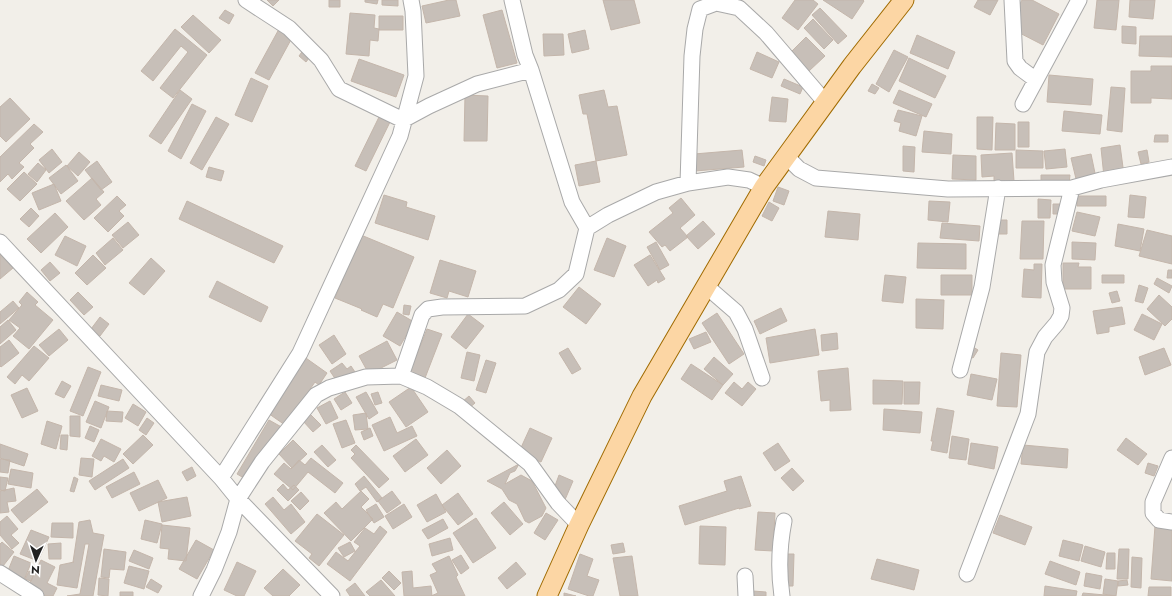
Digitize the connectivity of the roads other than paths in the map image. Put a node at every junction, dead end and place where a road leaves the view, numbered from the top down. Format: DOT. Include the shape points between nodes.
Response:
graph roads {
  1 [pos="246,0"];
  2 [pos="411,0"];
  3 [pos="512,0"];
  4 [pos="904,0"];
  5 [pos="1012,0"];
  6 [pos="1079,0"];
  7 [pos="531,70"];
  8 [pos="1036,80"];
  9 [pos="826,103"];
  10 [pos="1023,104"];
  11 [pos="403,120"];
  12 [pos="787,157"];
  13 [pos="1172,167"];
  14 [pos="688,183"];
  15 [pos="764,187"];
  16 [pos="998,188"];
  17 [pos="1072,188"];
  18 [pos="587,228"];
  19 [pos="0,242"];
  20 [pos="706,286"];
  21 [pos="960,370"];
  22 [pos="401,376"];
  23 [pos="762,378"];
  24 [pos="1172,458"];
  25 [pos="221,478"];
  26 [pos="238,499"];
  27 [pos="784,521"];
  28 [pos="1172,522"];
  29 [pos="579,525"];
  30 [pos="0,573"];
  31 [pos="967,574"];
  32 [pos="745,576"];
  33 [pos="36,596"];
  34 [pos="201,596"];
  35 [pos="332,596"];
  36 [pos="547,596"];
  37 [pos="746,596"];
  38 [pos="782,596"];
  1 -- 11 [label="street" via="289,28 320,60 339,89"];
  2 -- 11 [label="street" via="416,76"];
  3 -- 7 [label="street"];
  4 -- 9 [label="main road"];
  5 -- 8 [label="street" via="1015,61"];
  6 -- 8 [label="street"];
  7 -- 11 [label="street" via="477,84"];
  7 -- 18 [label="street" via="572,202"];
  8 -- 10 [label="street"];
  9 -- 12 [label="main road"];
  9 -- 14 [label="street" via="766,33 738,8 716,3 700,10 692,56"];
  11 -- 25 [label="street" via="400,136 391,157 300,353"];
  12 -- 15 [label="main road"];
  12 -- 16 [label="street" via="799,169 816,178 948,189"];
  13 -- 17 [label="street"];
  14 -- 15 [label="street" via="728,178 749,180"];
  14 -- 18 [label="street" via="656,192"];
  15 -- 20 [label="main road"];
  16 -- 17 [label="street"];
  16 -- 21 [label="street" via="982,287"];
  17 -- 31 [label="street" via="1053,265 1054,282 1062,308 1061,316 1037,352 1028,414"];
  18 -- 22 [label="street" via="576,274 559,290 524,306 428,309 422,315"];
  19 -- 25 [label="street"];
  20 -- 23 [label="street" via="736,312 745,329"];
  20 -- 29 [label="main road" via="642,396"];
  22 -- 26 [label="street" via="366,377 329,388 316,395 262,462"];
  22 -- 29 [label="street" via="427,387 459,406 530,464 558,503"];
  24 -- 28 [label="street" via="1153,502 1152,513 1159,520"];
  25 -- 26 [label="street"];
  26 -- 34 [label="street" via="227,539"];
  26 -- 35 [label="street"];
  27 -- 38 [label="street" via="779,548"];
  29 -- 36 [label="main road"];
  30 -- 33 [label="street"];
  32 -- 37 [label="street"];
}
